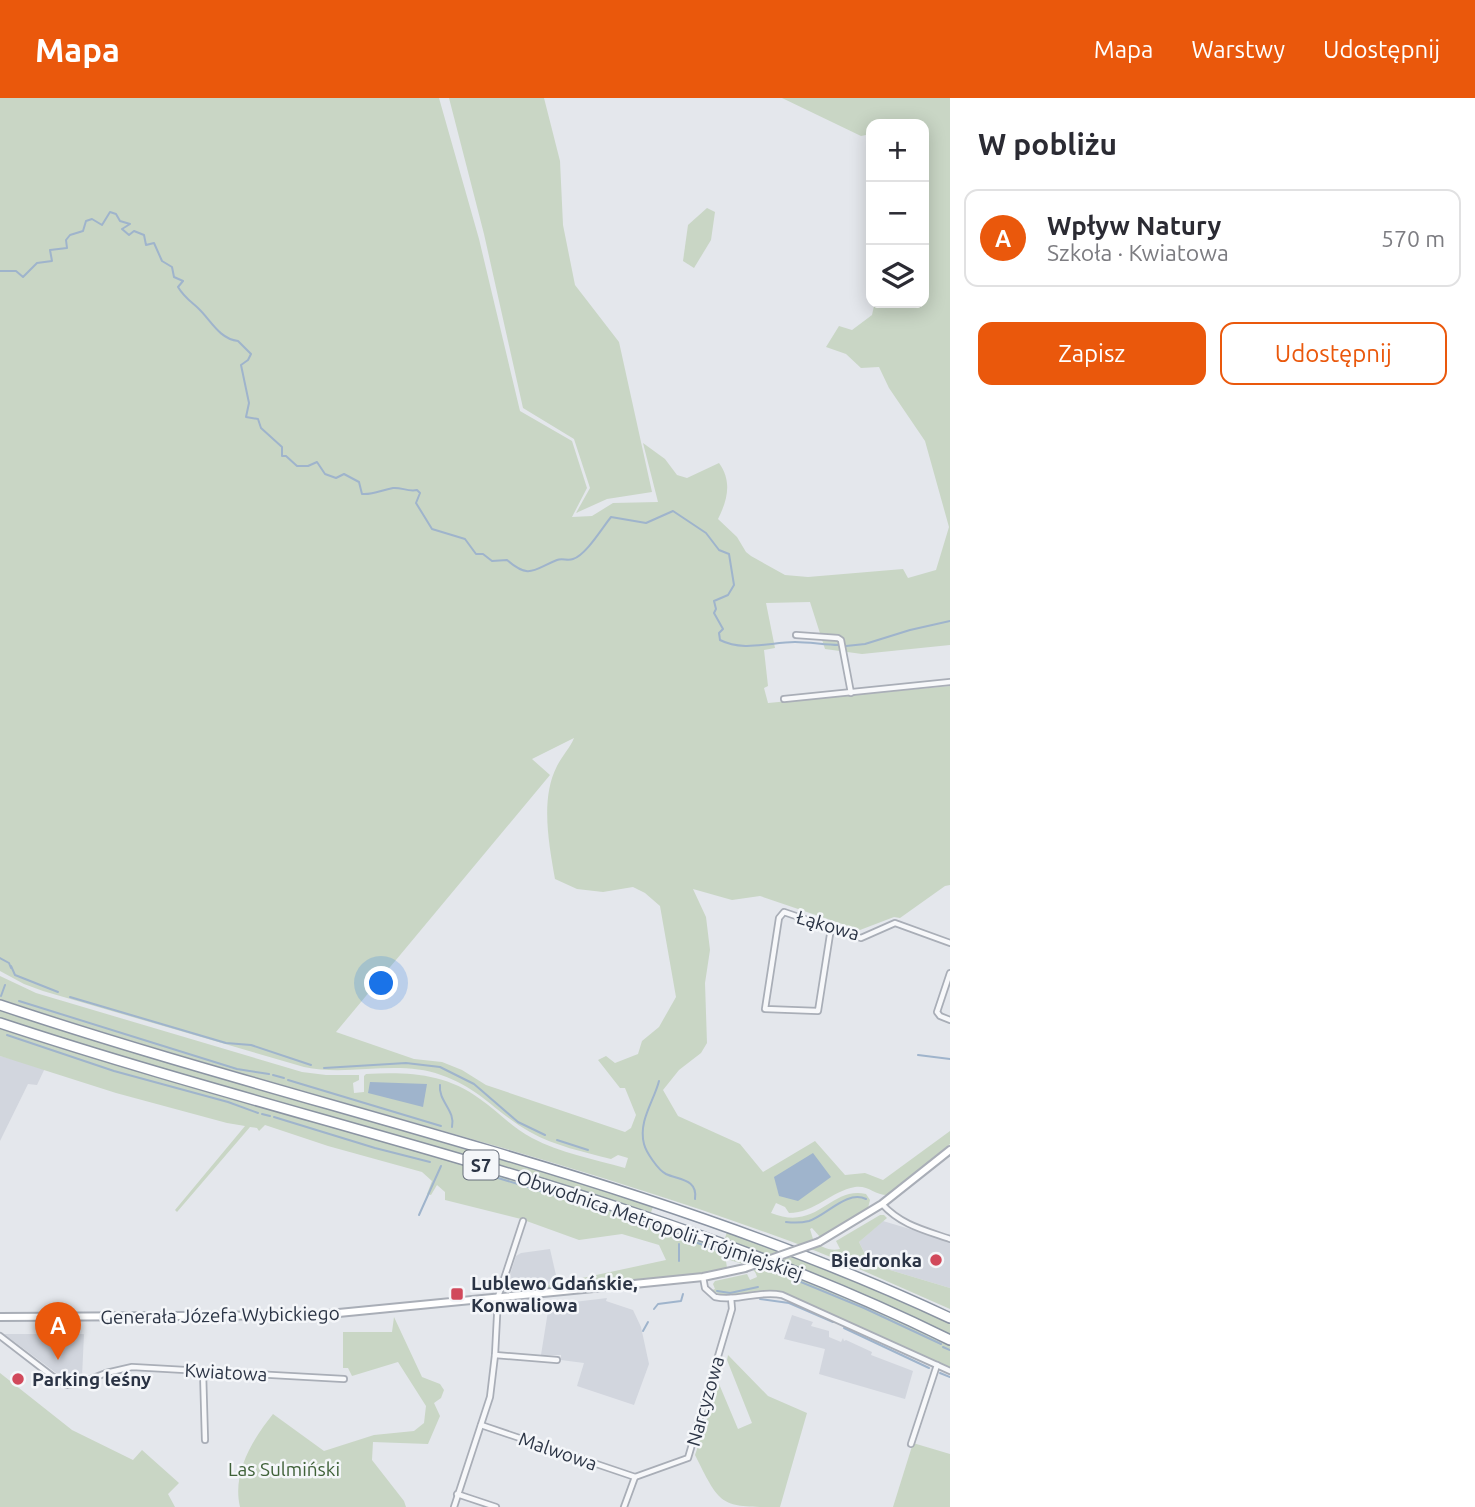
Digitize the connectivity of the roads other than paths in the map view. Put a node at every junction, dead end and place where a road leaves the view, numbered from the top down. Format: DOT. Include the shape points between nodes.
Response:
graph roads {
  1 [pos="796,635"];
  2 [pos="950,682"];
  3 [pos="851,692"];
  4 [pos="784,699"];
  5 [pos="831,928"];
  6 [pos="950,943"];
  7 [pos="950,973"];
  8 [pos="0,1005"];
  9 [pos="950,1020"];
  10 [pos="0,1023"];
  11 [pos="950,1150"];
  12 [pos="882,1205"];
  13 [pos="523,1221"];
  14 [pos="950,1239"];
  15 [pos="703,1277"];
  16 [pos="498,1297"];
  17 [pos="732,1298"];
  18 [pos="0,1317"];
  19 [pos="950,1318"];
  20 [pos="0,1336"];
  21 [pos="950,1340"];
  22 [pos="495,1355"];
  23 [pos="557,1360"];
  24 [pos="937,1365"];
  25 [pos="203,1370"];
  26 [pos="950,1371"];
  27 [pos="344,1379"];
  28 [pos="481,1425"];
  29 [pos="205,1440"];
  30 [pos="911,1444"];
  31 [pos="635,1477"];
  32 [pos="457,1494"];
  33 [pos="454,1507"];
  34 [pos="496,1507"];
  35 [pos="624,1507"];
  1 -- 3 [label="street" via="841,640"];
  2 -- 3 [label="street"];
  3 -- 4 [label="street"];
  5 -- 5 [label="street, Łąkowa" via="818,1010 765,1009 779,918 784,912"];
  5 -- 6 [label="street, Łąkowa" via="861,938 898,924"];
  7 -- 9 [label="street" via="937,1012"];
  8 -- 19 [label="highway, Obwodnica Metropolii Trójmiejskiej / S7" via="655,1201 843,1269"];
  10 -- 21 [label="highway, Obwodnica Metropolii Trójmiejskiej / S7" via="649,1218 825,1283"];
  11 -- 12 [label="main road, Generała Józefa Wybickiego"];
  12 -- 14 [label="street" via="905,1224"];
  12 -- 15 [label="main road, Generała Józefa Wybickiego, bridge" via="819,1242 745,1268"];
  13 -- 16 [label="street"];
  15 -- 16 [label="main road, Generała Józefa Wybickiego"];
  15 -- 17 [label="street" via="708,1292"];
  16 -- 18 [label="main road, Generała Józefa Wybickiego" via="284,1317"];
  16 -- 22 [label="street"];
  17 -- 24 [label="street" via="782,1295"];
  17 -- 31 [label="street, Narcyzowa" via="688,1458"];
  20 -- 25 [label="street, Kwiatowa" via="67,1385 132,1367"];
  22 -- 23 [label="street"];
  22 -- 28 [label="street"];
  24 -- 26 [label="street"];
  24 -- 30 [label="street"];
  25 -- 27 [label="street, Kwiatowa"];
  25 -- 29 [label="street"];
  28 -- 31 [label="street, Malwowa"];
  28 -- 32 [label="street"];
  31 -- 35 [label="street"];
  32 -- 33 [label="street"];
  32 -- 34 [label="street"];
}
